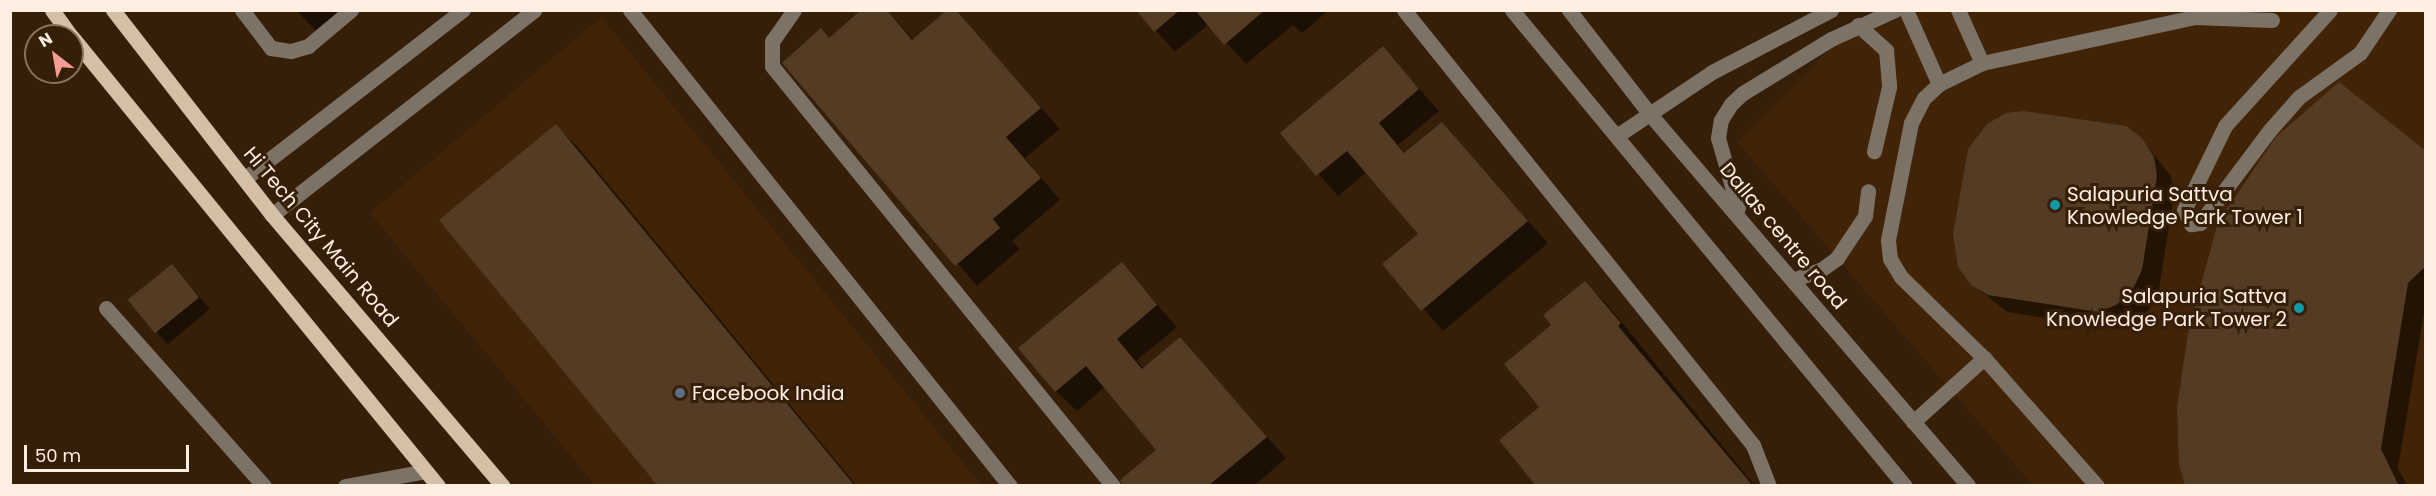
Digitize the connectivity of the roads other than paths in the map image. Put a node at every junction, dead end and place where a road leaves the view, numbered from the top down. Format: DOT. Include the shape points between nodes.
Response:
graph roads {
  1 [pos="51,10"];
  2 [pos="113,10"];
  3 [pos="242,10"];
  4 [pos="351,10"];
  5 [pos="463,10"];
  6 [pos="534,10"];
  7 [pos="630,10"];
  8 [pos="794,10"];
  9 [pos="1404,10"];
  10 [pos="1512,10"];
  11 [pos="1569,10"];
  12 [pos="1830,10"];
  13 [pos="1895,10"];
  14 [pos="1906,10"];
  15 [pos="1958,10"];
  16 [pos="2330,10"];
  17 [pos="2389,10"];
  18 [pos="2272,20"];
  19 [pos="61,24"];
  20 [pos="1858,25"];
  21 [pos="84,53"];
  22 [pos="1982,63"];
  23 [pos="1940,84"];
  24 [pos="1648,112"];
  25 [pos="1618,135"];
  26 [pos="1874,151"];
  27 [pos="244,179"];
  28 [pos="1868,191"];
  29 [pos="272,215"];
  30 [pos="1741,217"];
  31 [pos="1793,280"];
  32 [pos="106,308"];
  33 [pos="1984,358"];
  34 [pos="1914,422"];
  35 [pos="426,471"];
  36 [pos="264,486"];
  37 [pos="345,486"];
  38 [pos="438,486"];
  39 [pos="503,486"];
  40 [pos="1010,486"];
  41 [pos="1113,486"];
  42 [pos="1769,486"];
  43 [pos="1905,486"];
  44 [pos="1968,486"];
  45 [pos="2097,486"];
  1 -- 19 [label="main road"];
  2 -- 27 [label="main road, Hi Tech City Main Road"];
  3 -- 4 [label="street" via="271,48 291,51 308,46"];
  5 -- 27 [label="street"];
  6 -- 29 [label="street"];
  7 -- 40 [label="street"];
  8 -- 41 [label="street" via="772,41 772,66"];
  9 -- 42 [label="street" via="1753,445"];
  10 -- 25 [label="street"];
  11 -- 24 [label="street, Dallas centre road"];
  12 -- 24 [label="street" via="1712,72"];
  13 -- 20 [label="street"];
  14 -- 23 [label="street"];
  15 -- 22 [label="street"];
  16 -- 17 [label="street" via="2225,126 2184,210 2190,224 2200,223 2299,97 2360,53"];
  18 -- 22 [label="street" via="2194,17 2147,33"];
  20 -- 26 [label="street" via="1886,50 1889,87"];
  20 -- 30 [label="street" via="1743,93 1721,120 1718,138"];
  21 -- 35 [label="main road"];
  22 -- 23 [label="street"];
  23 -- 33 [label="street" via="1924,98 1911,123 1888,240 1890,259 1939,317"];
  24 -- 25 [label="street"];
  24 -- 30 [label="street, Dallas centre road"];
  25 -- 43 [label="street"];
  27 -- 29 [label="main road, Hi Tech City Main Road"];
  28 -- 31 [label="street" via="1864,216 1837,258 1822,269"];
  29 -- 39 [label="main road, Hi Tech City Main Road"];
  30 -- 31 [label="street, Dallas centre road"];
  31 -- 34 [label="street, Dallas centre road"];
  32 -- 36 [label="street"];
  33 -- 34 [label="street"];
  33 -- 45 [label="street"];
  34 -- 44 [label="street, Dallas centre road"];
  35 -- 37 [label="street"];
  35 -- 38 [label="main road"];
}
